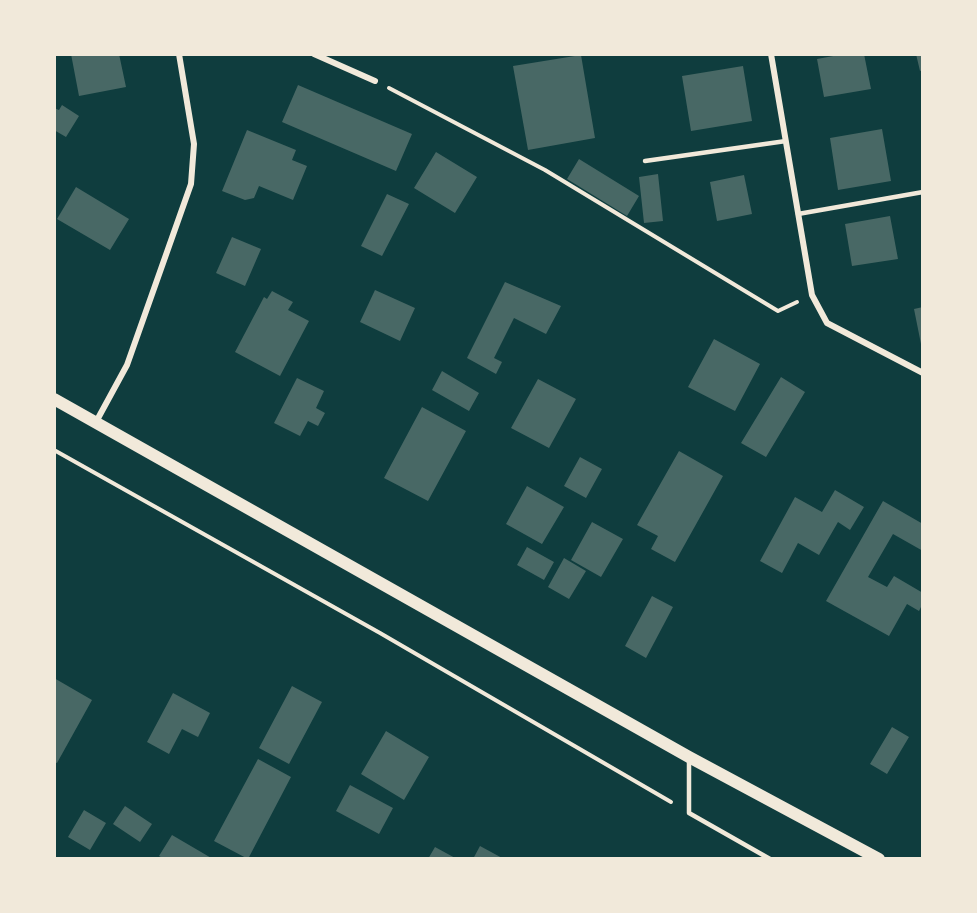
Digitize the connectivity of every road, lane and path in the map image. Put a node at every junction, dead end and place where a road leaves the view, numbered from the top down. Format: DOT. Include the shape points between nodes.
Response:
graph roads {
  1 [pos="179,54"];
  2 [pos="314,54"];
  3 [pos="771,54"];
  4 [pos="375,81"];
  5 [pos="786,141"];
  6 [pos="645,161"];
  7 [pos="923,192"];
  8 [pos="798,214"];
  9 [pos="812,295"];
  10 [pos="923,373"];
  11 [pos="54,399"];
  12 [pos="96,423"];
  13 [pos="54,450"];
  14 [pos="689,757"];
  15 [pos="689,813"];
  16 [pos="770,859"];
  17 [pos="879,859"];
  1 -- 12 [label="street" via="194,144 191,184 127,365"];
  2 -- 4 [label="street"];
  3 -- 5 [label="street"];
  4 -- 9 [label="path" via="545,170 778,310"];
  5 -- 6 [label="lane"];
  5 -- 8 [label="street"];
  7 -- 8 [label="lane"];
  8 -- 9 [label="street"];
  9 -- 10 [label="street" via="827,323"];
  11 -- 12 [label="main road"];
  12 -- 14 [label="main road"];
  13 -- 15 [label="path"];
  14 -- 15 [label="lane"];
  14 -- 17 [label="main road"];
  15 -- 16 [label="lane"];
}
